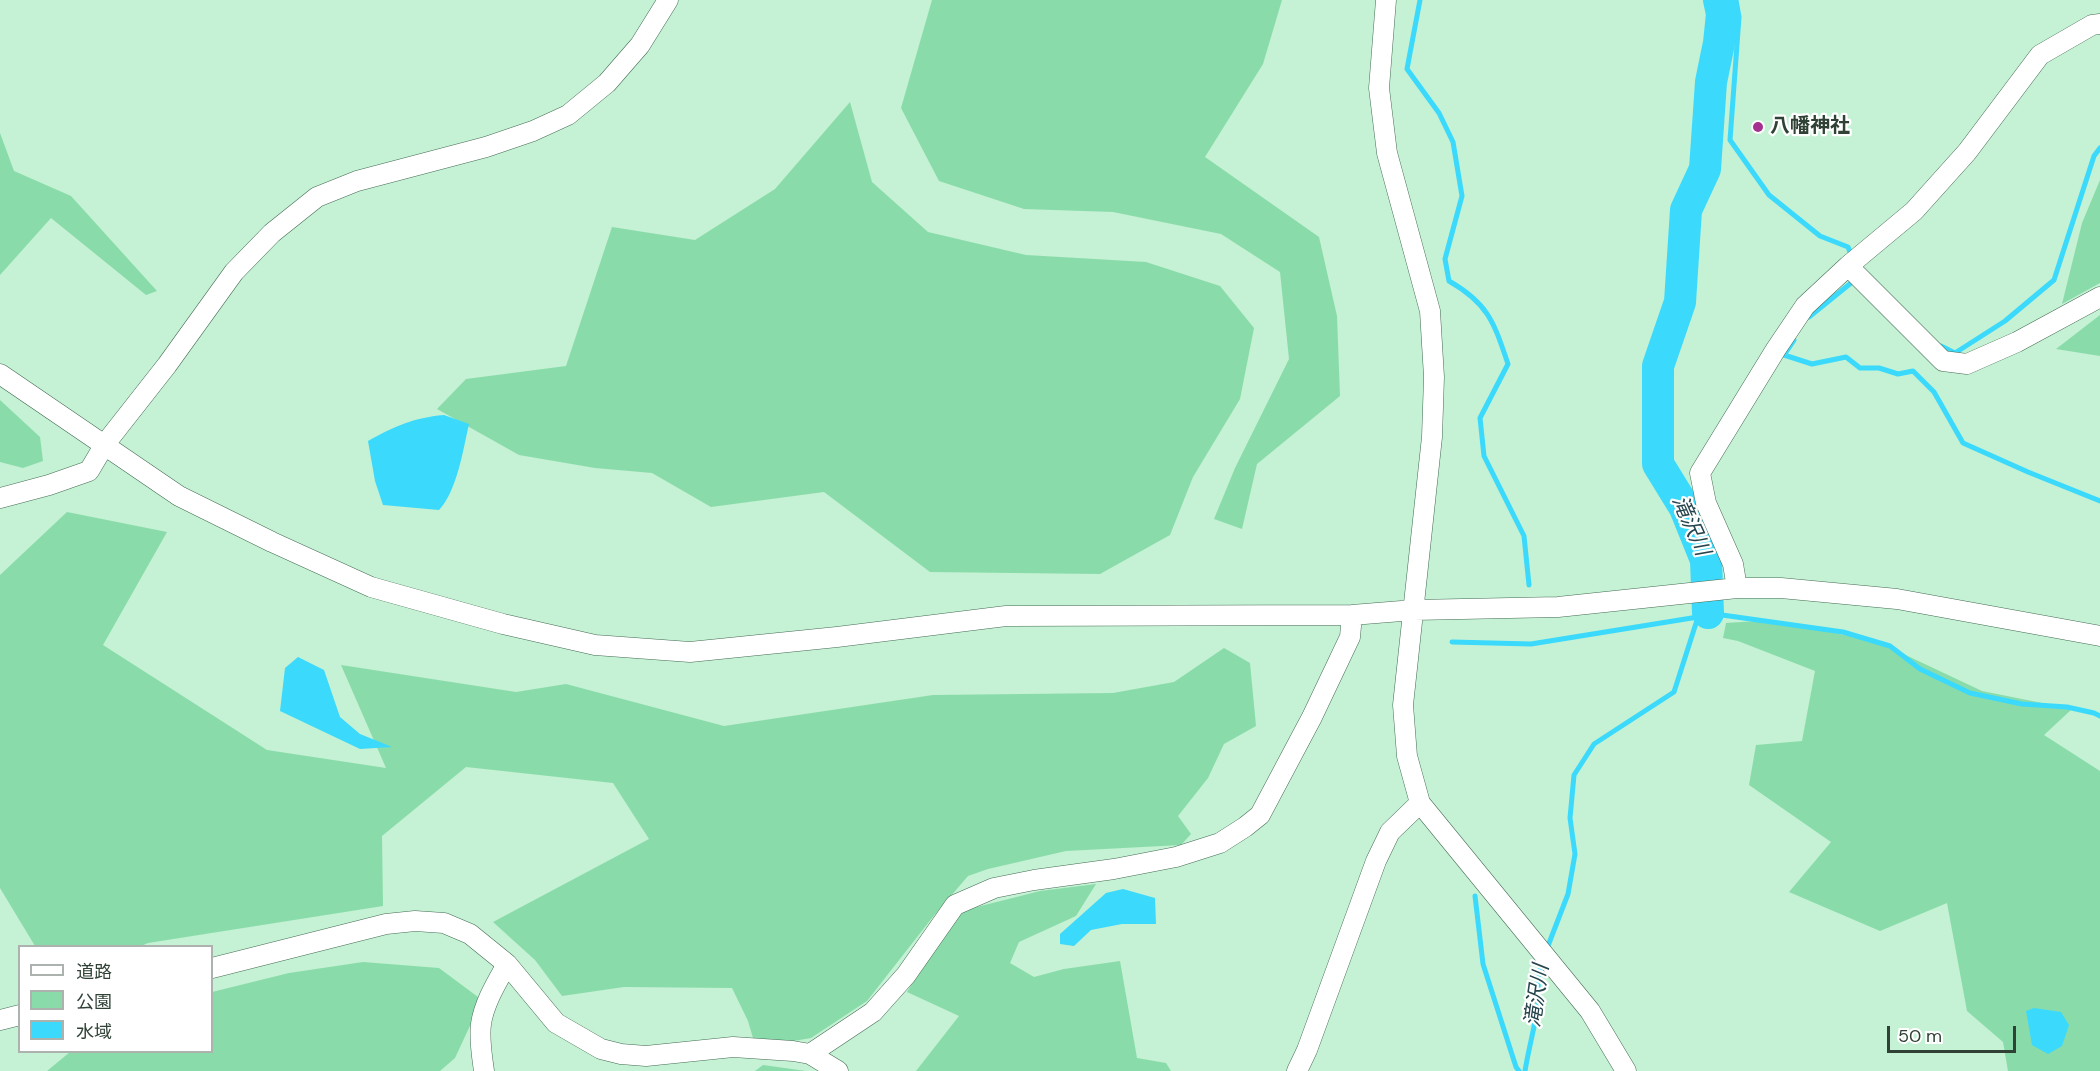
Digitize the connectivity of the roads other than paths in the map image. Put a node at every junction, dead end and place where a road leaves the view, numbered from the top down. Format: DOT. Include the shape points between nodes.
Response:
graph roads {
  1 [pos="668,0"];
  2 [pos="1386,0"];
  3 [pos="2100,24"];
  4 [pos="1848,266"];
  5 [pos="2100,297"];
  6 [pos="0,374"];
  7 [pos="105,444"];
  8 [pos="0,498"];
  9 [pos="1737,588"];
  10 [pos="1414,610"];
  11 [pos="1352,615"];
  12 [pos="2100,636"];
  13 [pos="1419,803"];
  14 [pos="507,964"];
  15 [pos="213,968"];
  16 [pos="18,1016"];
  17 [pos="0,1020"];
  18 [pos="810,1054"];
  19 [pos="484,1071"];
  20 [pos="838,1071"];
  21 [pos="1297,1071"];
  22 [pos="1626,1071"];
  1 -- 7 [label="street" via="640,45 607,83 568,115 486,147 357,181 317,197 272,233 234,272"];
  2 -- 10 [label="street" via="1378,88 1387,153 1430,311 1434,376 1432,437"];
  3 -- 4 [label="street" via="2040,55 1967,152 1914,211"];
  4 -- 5 [label="street" via="1943,361 1968,364"];
  4 -- 9 [label="street" via="1805,306 1700,473 1706,503 1733,564"];
  6 -- 7 [label="street"];
  7 -- 8 [label="street" via="89,471"];
  7 -- 11 [label="street" via="179,496 371,587 595,645 690,652 1006,616"];
  9 -- 10 [label="street" via="1558,606"];
  9 -- 12 [label="street" via="1781,588 1897,599"];
  10 -- 11 [label="street"];
  10 -- 13 [label="street" via="1403,705 1407,756"];
  11 -- 18 [label="street" via="1350,637 1260,815 1220,843 1176,857 994,888 955,905 906,975 873,1012"];
  13 -- 21 [label="street" via="1390,832 1376,861"];
  13 -- 22 [label="street" via="1590,1011"];
  14 -- 15 [label="street" via="470,934 444,923 415,921 386,924"];
  14 -- 18 [label="street" via="556,1023 601,1049 646,1056 733,1047"];
  14 -- 19 [label="street" via="481,1022"];
  16 -- 17 [label="street"];
  18 -- 20 [label="street"];
}
